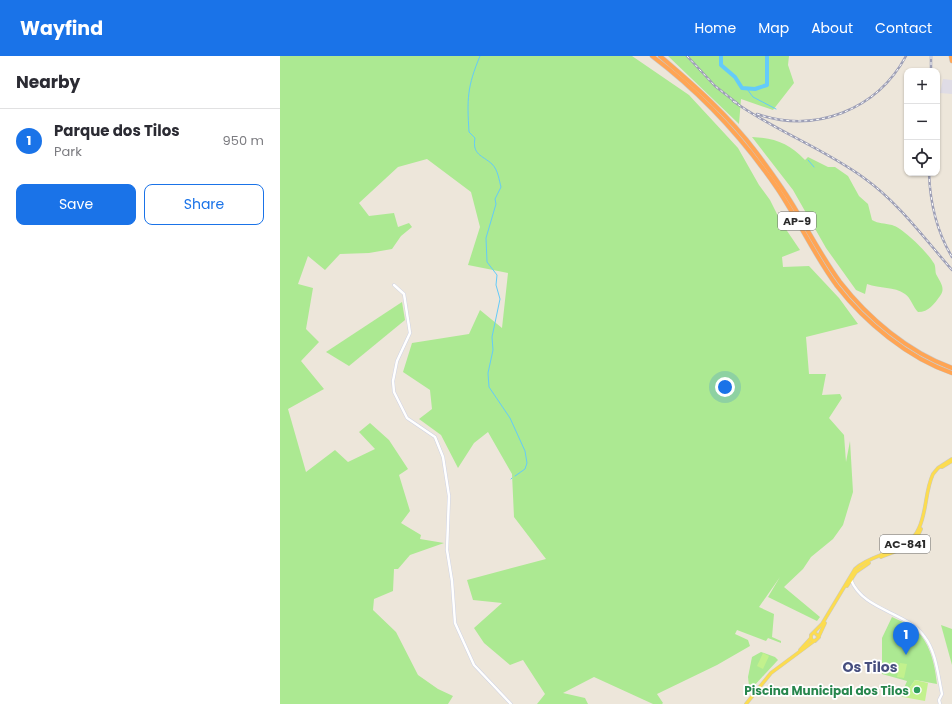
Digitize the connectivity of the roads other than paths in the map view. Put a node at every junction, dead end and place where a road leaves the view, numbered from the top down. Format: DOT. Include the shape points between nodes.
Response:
graph roads {
  1 [pos="652,56"];
  2 [pos="660,56"];
  3 [pos="951,56"];
  4 [pos="952,61"];
  5 [pos="394,285"];
  6 [pos="952,368"];
  7 [pos="952,373"];
  8 [pos="952,460"];
  9 [pos="862,563"];
  10 [pos="858,570"];
  11 [pos="851,579"];
  12 [pos="854,585"];
  13 [pos="815,633"];
  14 [pos="819,636"];
  15 [pos="811,638"];
  16 [pos="814,641"];
  17 [pos="792,658"];
  18 [pos="511,704"];
  19 [pos="746,704"];
  20 [pos="940,704"];
  1 -- 7 [label="highway, AP-9" via="692,89 752,154 780,193 829,274 855,307 910,352"];
  2 -- 6 [label="highway, AP-9" via="715,106 755,150 780,185 832,270 870,315 899,339"];
  3 -- 4 [label="highway"];
  5 -- 18 [label="street" via="404,294 410,333 397,361 394,392 407,418 435,437 443,456 449,496 447,550 455,623 474,665"];
  8 -- 9 [label="main road, AC-841" via="933,474 921,524 913,538"];
  8 -- 10 [label="main road, AC-841" via="934,475 922,528 917,537 907,545"];
  9 -- 11 [label="street"];
  9 -- 13 [label="main road, AC-841" via="853,571"];
  10 -- 11 [label="main road, AC-841"];
  10 -- 12 [label="street"];
  11 -- 12 [label="street"];
  11 -- 14 [label="main road, AC-841"];
  12 -- 20 [label="street" via="869,601 923,634 931,648 942,694"];
  13 -- 14 [label="main road"];
  13 -- 15 [label="main road, AC-841"];
  14 -- 16 [label="main road, AC-841" via="818,640"];
  15 -- 16 [label="main road"];
  15 -- 17 [label="main road, AC-841"];
  16 -- 17 [label="main road, AC-841"];
  17 -- 19 [label="main road, AC-841" via="771,673"];
}
